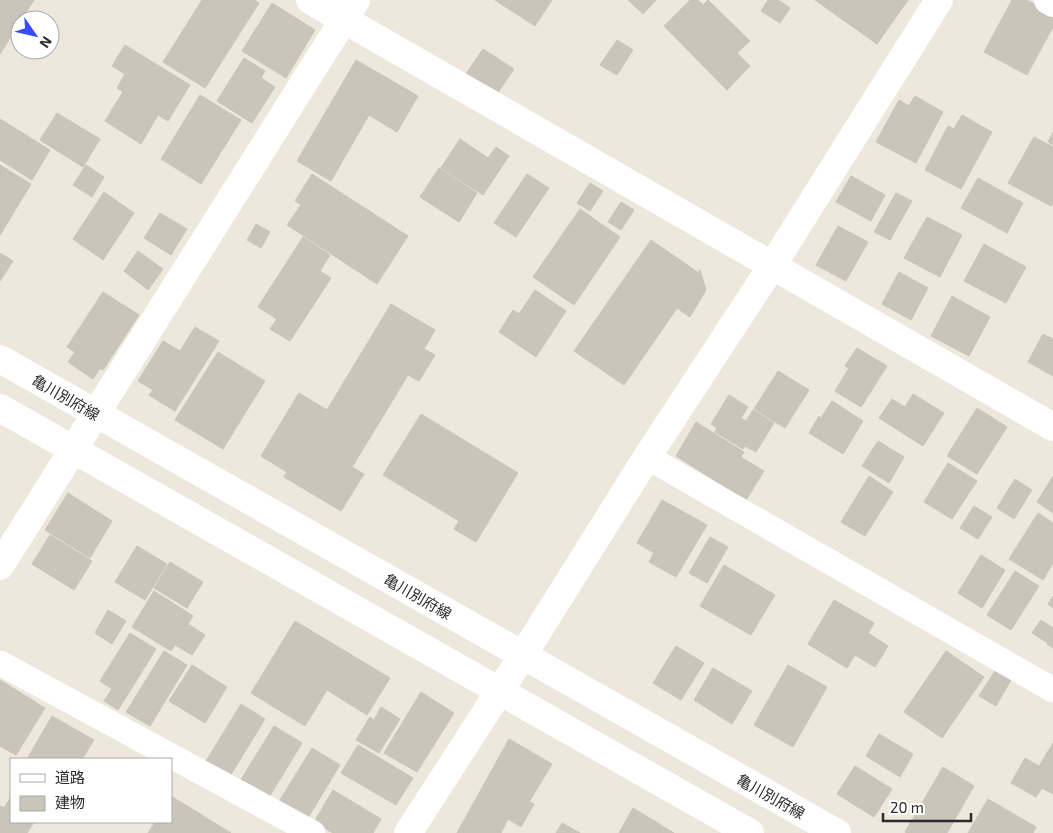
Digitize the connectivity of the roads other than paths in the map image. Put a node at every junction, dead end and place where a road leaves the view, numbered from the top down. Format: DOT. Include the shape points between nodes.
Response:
graph roads {
  1 [pos="310,0"];
  2 [pos="939,0"];
  3 [pos="1048,0"];
  4 [pos="1053,3"];
  5 [pos="350,10"];
  6 [pos="772,266"];
  7 [pos="0,359"];
  8 [pos="0,408"];
  9 [pos="96,414"];
  10 [pos="1053,427"];
  11 [pos="74,450"];
  12 [pos="648,457"];
  13 [pos="0,566"];
  14 [pos="523,655"];
  15 [pos="0,663"];
  16 [pos="1053,690"];
  17 [pos="500,691"];
  18 [pos="313,833"];
  19 [pos="408,833"];
  20 [pos="750,833"];
  21 [pos="837,833"];
  1 -- 5 [label="street"];
  2 -- 6 [label="street"];
  3 -- 4 [label="street"];
  5 -- 6 [label="street"];
  5 -- 9 [label="street"];
  6 -- 10 [label="street"];
  6 -- 12 [label="street"];
  7 -- 9 [label="street, 亀川別府線"];
  8 -- 11 [label="street"];
  9 -- 11 [label="street"];
  9 -- 14 [label="street, 亀川別府線"];
  11 -- 13 [label="street"];
  11 -- 17 [label="street"];
  12 -- 14 [label="street"];
  12 -- 16 [label="street"];
  14 -- 17 [label="street"];
  14 -- 21 [label="street, 亀川別府線"];
  15 -- 18 [label="street"];
  17 -- 19 [label="street"];
  17 -- 20 [label="street"];
}
